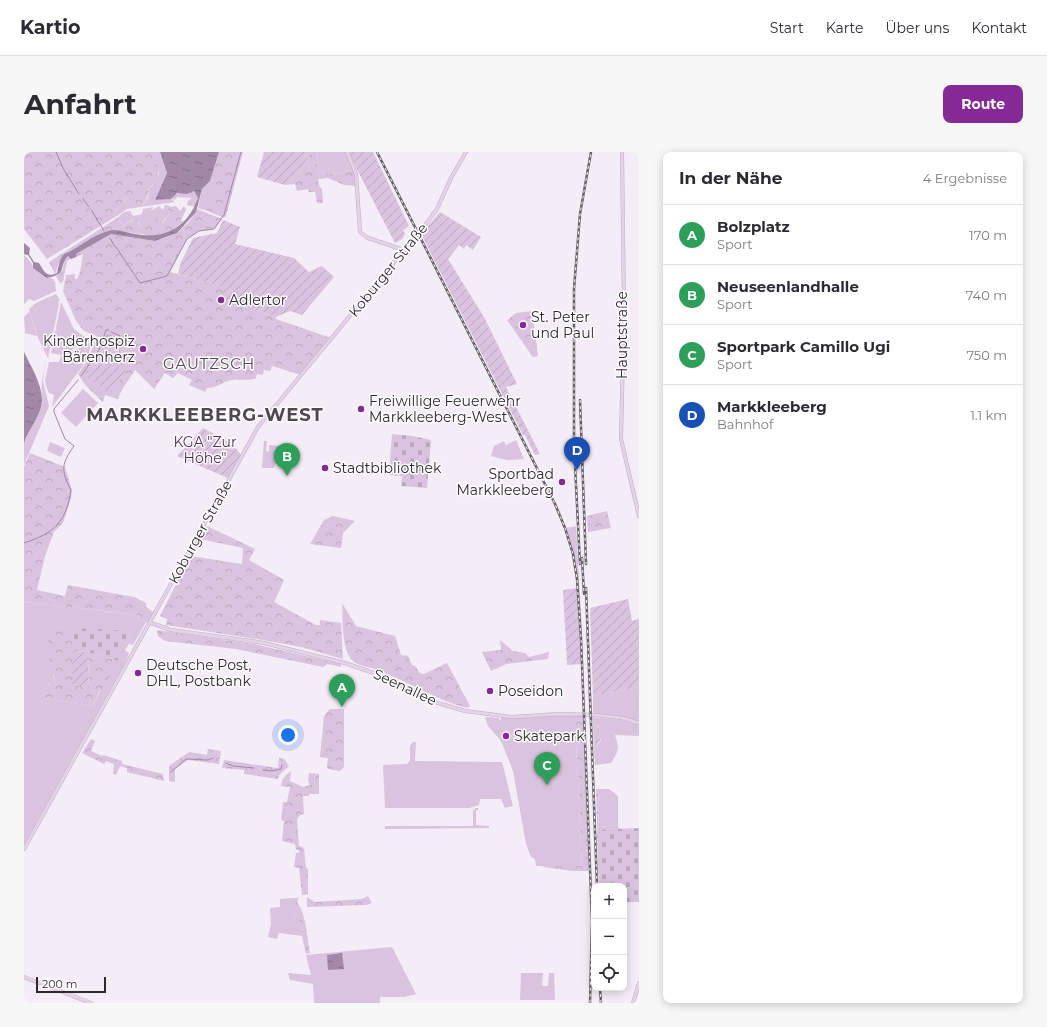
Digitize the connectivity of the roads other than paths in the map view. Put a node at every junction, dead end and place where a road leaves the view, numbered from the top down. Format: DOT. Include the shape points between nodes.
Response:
graph roads {
  1 [pos="347,152"];
  2 [pos="466,152"];
  3 [pos="622,152"];
  4 [pos="404,250"];
  5 [pos="639,516"];
  6 [pos="151,622"];
  7 [pos="639,723"];
  8 [pos="24,848"];
  9 [pos="24,977"];
  10 [pos="639,983"];
  11 [pos="91,1003"];
  12 [pos="633,1003"];
  1 -- 4 [label="main road" via="356,174 359,226 362,235"];
  2 -- 4 [label="main road, Koburger Straße, bridge" via="435,211"];
  3 -- 5 [label="main road, Hauptstraße" via="624,319 621,439"];
  4 -- 6 [label="main road, Koburger Straße" via="258,427"];
  6 -- 7 [label="main road, Seenallee" via="171,630 258,642 343,662 385,677 438,703 465,711 512,717 565,714 600,716"];
  6 -- 8 [label="main road, Koburger Straße"];
  9 -- 11 [label="main road"];
  10 -- 12 [label="main road"];
}
